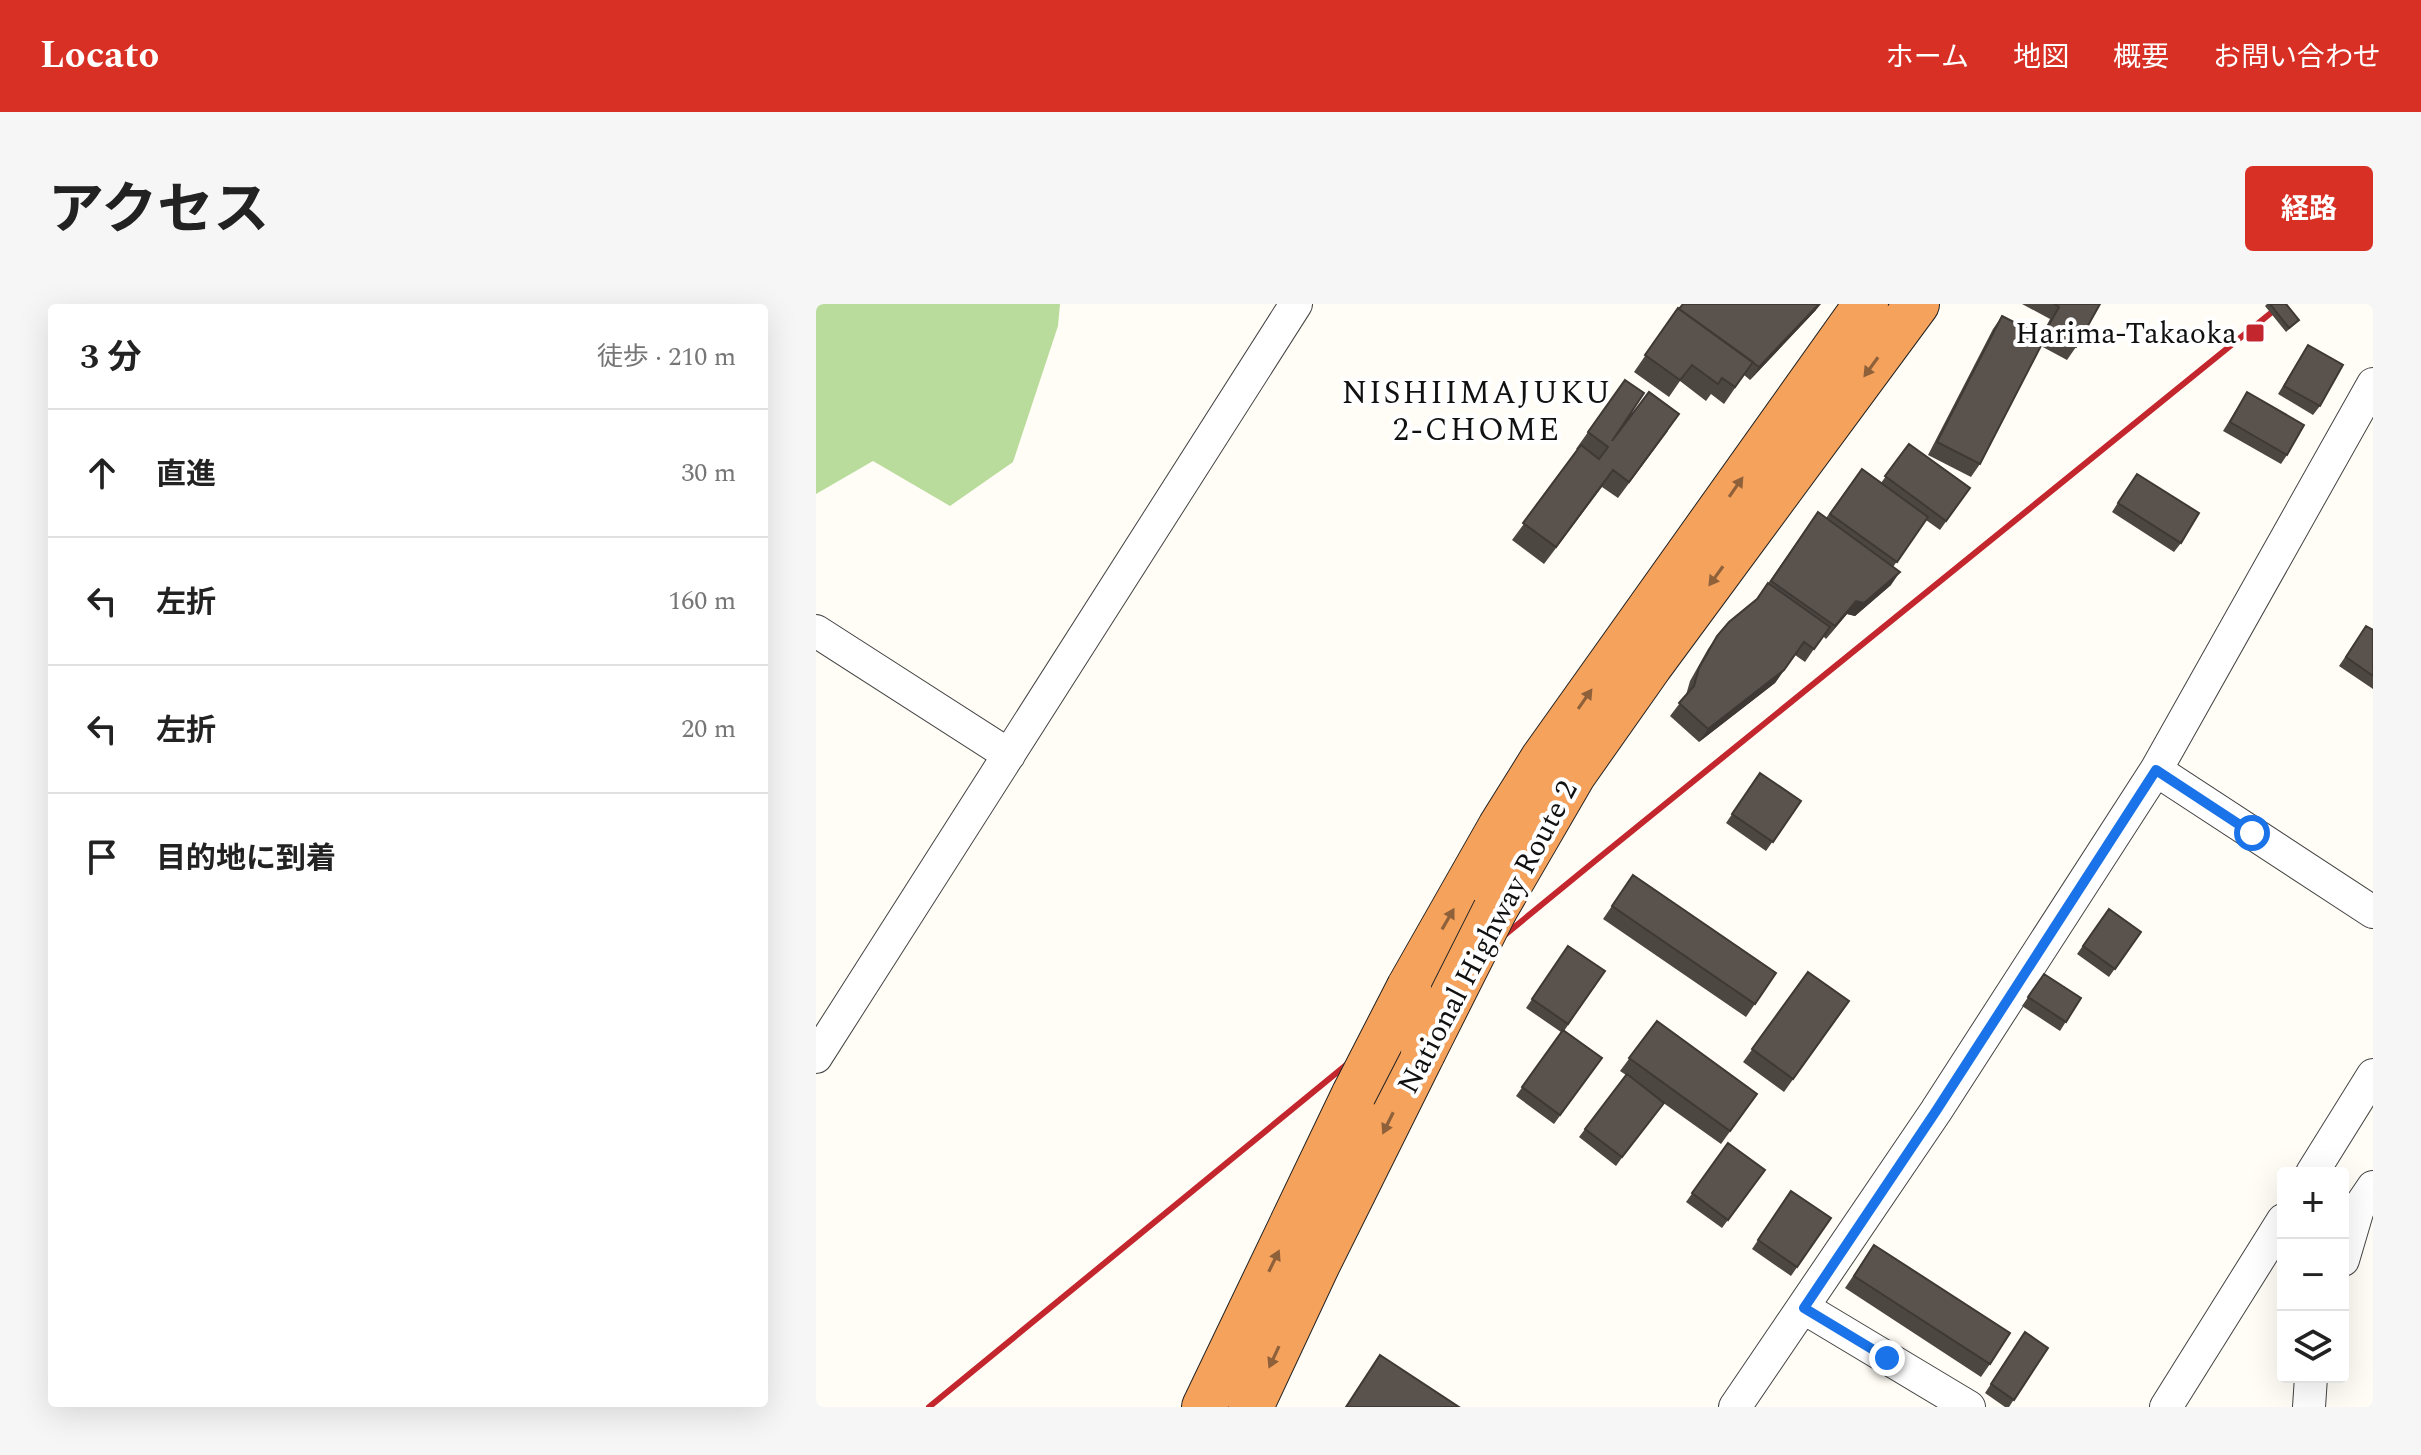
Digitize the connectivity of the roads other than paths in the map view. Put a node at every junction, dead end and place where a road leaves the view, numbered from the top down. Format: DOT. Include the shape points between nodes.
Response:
graph roads {
  1 [pos="1296,304"];
  2 [pos="1866,304"];
  3 [pos="1917,304"];
  4 [pos="2373,384"];
  5 [pos="816,631"];
  6 [pos="1009,755"];
  7 [pos="2156,770"];
  8 [pos="2373,912"];
  9 [pos="816,1057"];
  10 [pos="2373,1075"];
  11 [pos="2316,1167"];
  12 [pos="2373,1187"];
  13 [pos="2277,1230"];
  14 [pos="2349,1240"];
  15 [pos="1804,1308"];
  16 [pos="2311,1383"];
  17 [pos="1204,1407"];
  18 [pos="1251,1407"];
  19 [pos="1735,1407"];
  20 [pos="1969,1407"];
  21 [pos="2166,1407"];
  22 [pos="2309,1407"];
  1 -- 6 [label="street"];
  17 -- 2 [label="highway, National Highway Route 2, one-way, bridge" via="1354,1094 1500,827 1543,758"];
  3 -- 18 [label="highway, National Highway Route 2, one-way, bridge" via="1574,774 1495,910"];
  4 -- 7 [label="street"];
  5 -- 6 [label="street"];
  6 -- 9 [label="street"];
  7 -- 8 [label="street"];
  7 -- 15 [label="street"];
  10 -- 11 [label="street"];
  12 -- 14 [label="street" via="2358,1209"];
  13 -- 21 [label="street"];
  15 -- 19 [label="street"];
  15 -- 20 [label="street"];
  16 -- 22 [label="street"];
}
